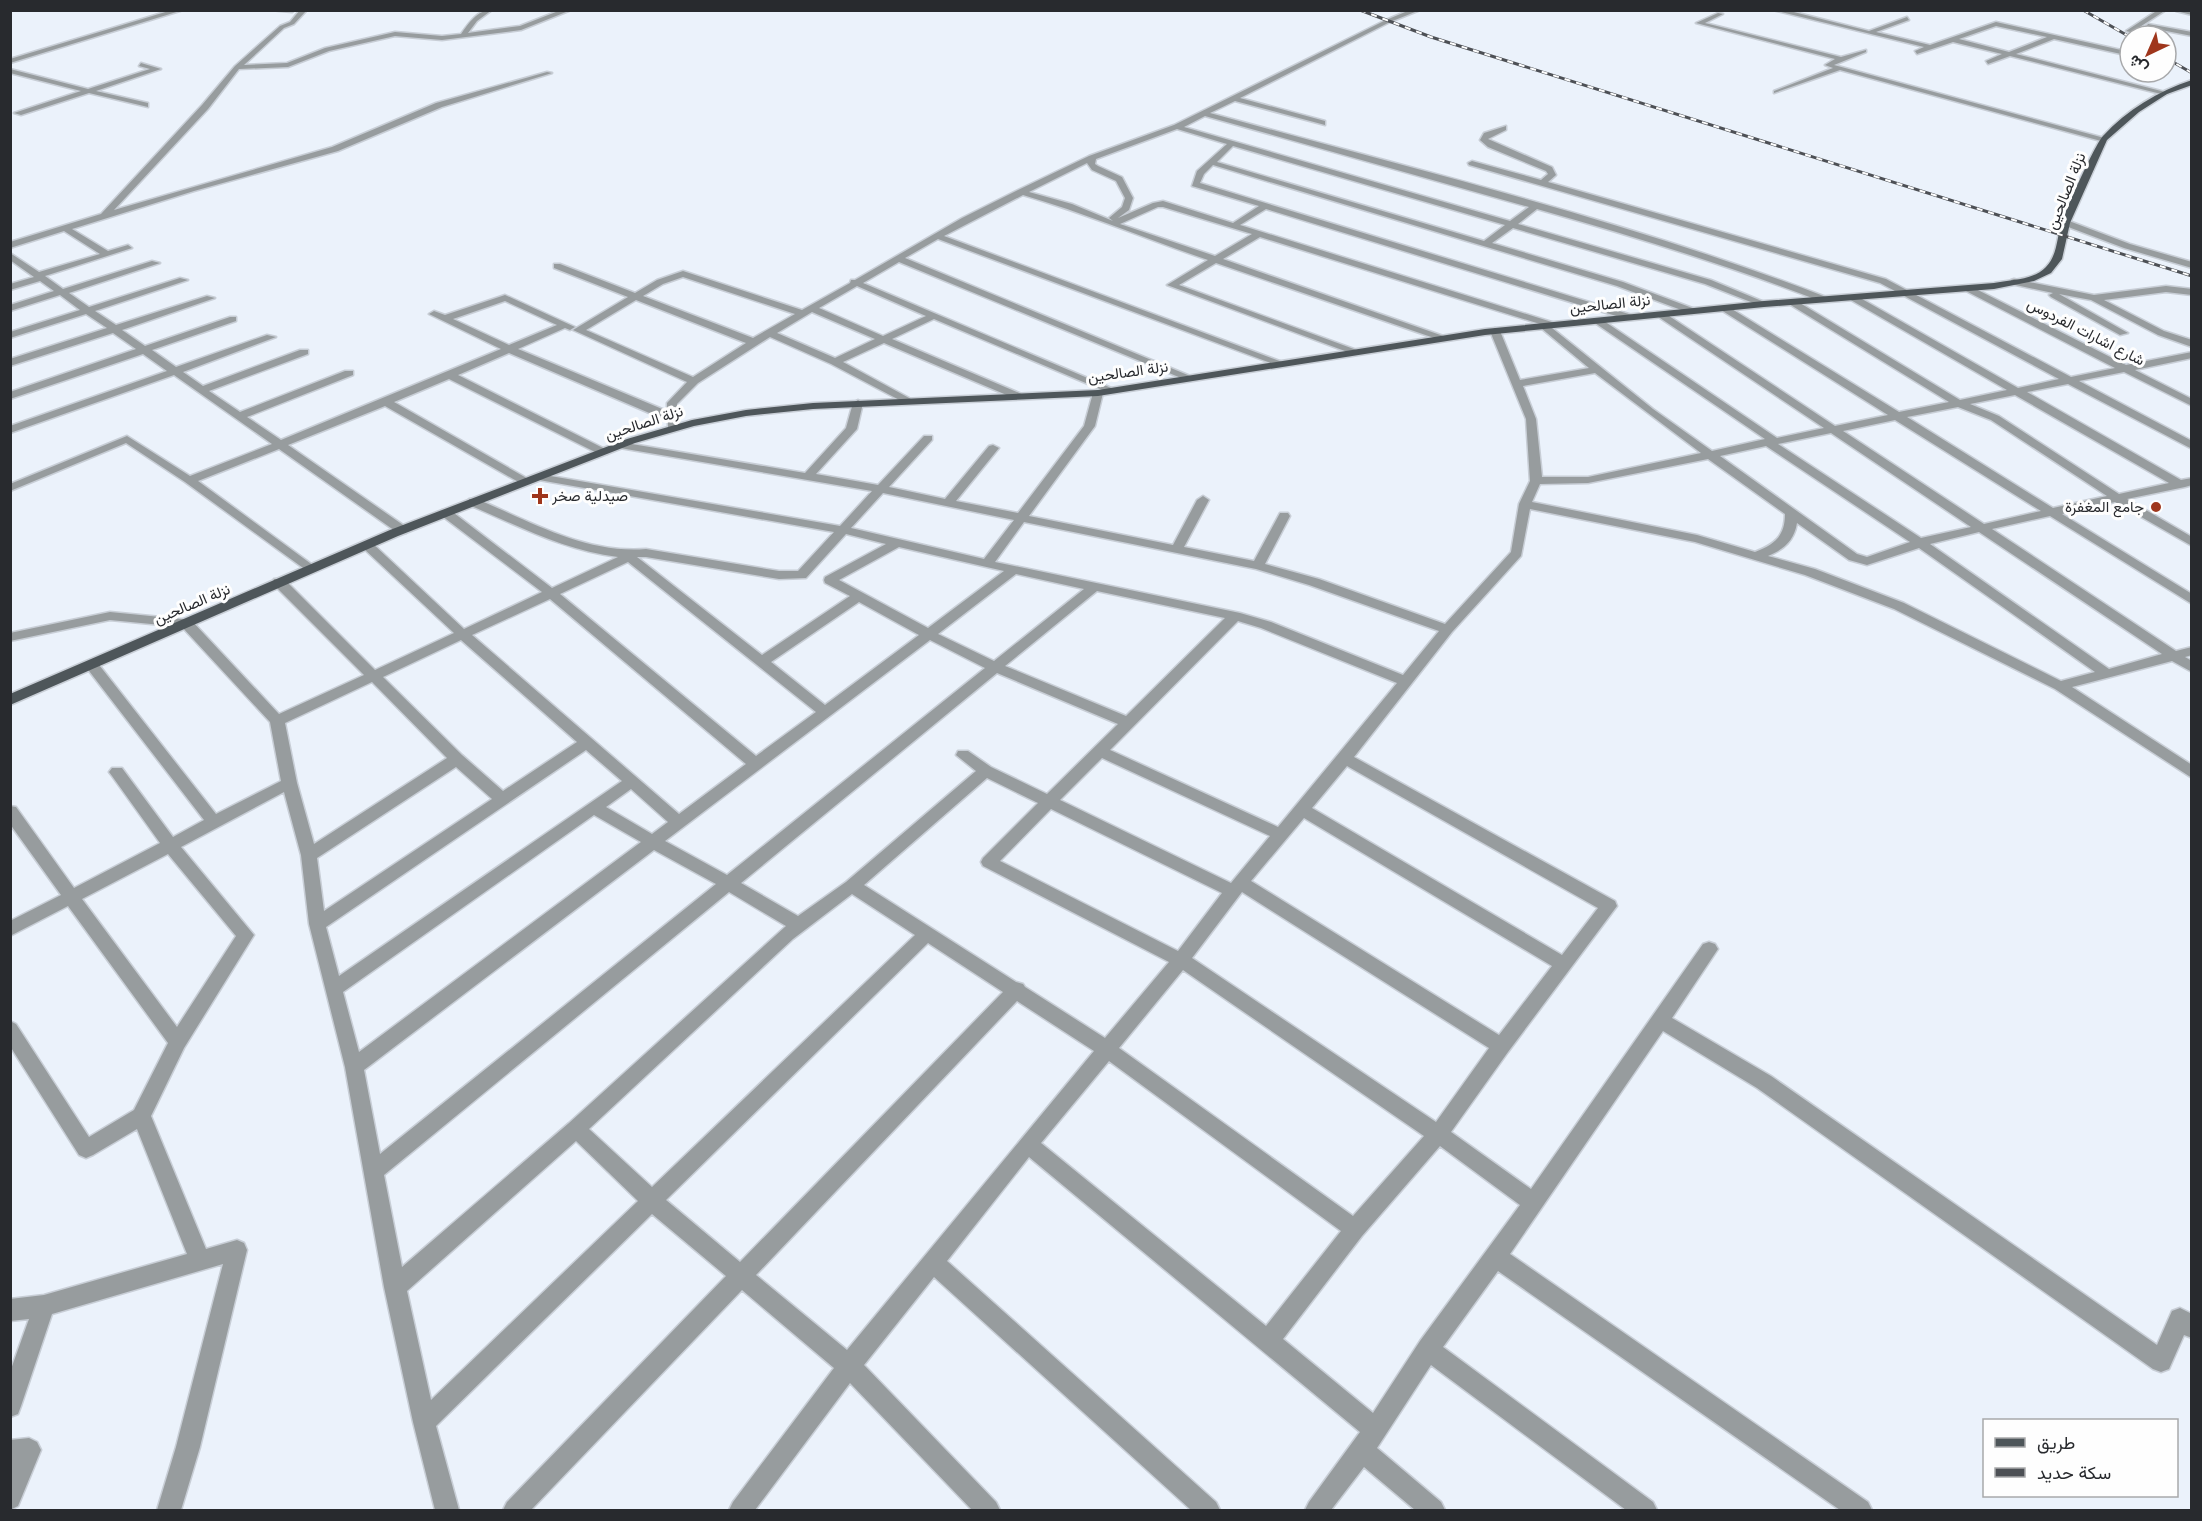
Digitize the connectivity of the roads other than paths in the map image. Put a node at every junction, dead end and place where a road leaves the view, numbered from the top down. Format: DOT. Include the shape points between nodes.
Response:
graph roads {
  1 [pos="273,10"];
  2 [pos="292,10"];
  3 [pos="304,10"];
  4 [pos="489,10"];
  5 [pos="568,10"];
  6 [pos="1417,10"];
  7 [pos="1776,10"];
  8 [pos="2163,10"];
  9 [pos="2178,10"];
  10 [pos="180,11"];
  11 [pos="2192,13"];
  12 [pos="1720,15"];
  13 [pos="2153,17"];
  14 [pos="1907,19"];
  15 [pos="2163,19"];
  16 [pos="2139,24"];
  17 [pos="1868,32"];
  18 [pos="463,35"];
  19 [pos="2053,37"];
  20 [pos="1854,38"];
  21 [pos="1950,39"];
  22 [pos="1930,47"];
  23 [pos="1864,51"];
  24 [pos="2118,51"];
  25 [pos="1917,52"];
  26 [pos="2009,54"];
  27 [pos="1841,59"];
  28 [pos="10,62"];
  29 [pos="1988,62"];
  30 [pos="141,65"];
  31 [pos="237,67"];
  32 [pos="1839,68"];
  33 [pos="10,71"];
  34 [pos="549,73"];
  35 [pos="2192,82"];
  36 [pos="89,91"];
  37 [pos="1776,92"];
  38 [pos="2165,93"];
  39 [pos="1233,98"];
  40 [pos="145,105"];
  41 [pos="18,112"];
  42 [pos="1202,113"];
  43 [pos="1322,123"];
  44 [pos="1177,127"];
  45 [pos="1503,128"];
  46 [pos="2104,139"];
  47 [pos="1231,144"];
  48 [pos="1092,158"];
  49 [pos="1213,163"];
  50 [pos="1472,163"];
  51 [pos="1541,184"];
  52 [pos="1021,192"];
  53 [pos="1266,205"];
  54 [pos="1534,207"];
  55 [pos="105,215"];
  56 [pos="1108,223"];
  57 [pos="2066,223"];
  58 [pos="1510,225"];
  59 [pos="1232,226"];
  60 [pos="66,229"];
  61 [pos="1257,235"];
  62 [pos="937,236"];
  63 [pos="1486,244"];
  64 [pos="10,245"];
  65 [pos="128,248"];
  66 [pos="107,254"];
  67 [pos="897,258"];
  68 [pos="1216,258"];
  69 [pos="14,262"];
  70 [pos="155,263"];
  71 [pos="2192,265"];
  72 [pos="556,266"];
  73 [pos="1737,267"];
  74 [pos="1727,272"];
  75 [pos="39,277"];
  76 [pos="1718,277"];
  77 [pos="183,280"];
  78 [pos="854,282"];
  79 [pos="1708,282"];
  80 [pos="2013,282"];
  81 [pos="10,287"];
  82 [pos="1967,288"];
  83 [pos="2043,290"];
  84 [pos="62,292"];
  85 [pos="2192,292"];
  86 [pos="1907,293"];
  87 [pos="634,297"];
  88 [pos="1852,297"];
  89 [pos="210,298"];
  90 [pos="2094,298"];
  91 [pos="1823,299"];
  92 [pos="1792,302"];
  93 [pos="1764,304"];
  94 [pos="10,308"];
  95 [pos="1724,308"];
  96 [pos="88,311"];
  97 [pos="807,311"];
  98 [pos="1692,311"];
  99 [pos="1660,314"];
  100 [pos="935,315"];
  101 [pos="1629,317"];
  102 [pos="233,319"];
  103 [pos="1598,321"];
  104 [pos="564,324"];
  105 [pos="1548,326"];
  106 [pos="114,329"];
  107 [pos="578,330"];
  108 [pos="1495,331"];
  109 [pos="769,333"];
  110 [pos="2123,333"];
  111 [pos="10,335"];
  112 [pos="271,337"];
  113 [pos="1444,338"];
  114 [pos="884,339"];
  115 [pos="754,342"];
  116 [pos="2192,344"];
  117 [pos="144,350"];
  118 [pos="509,350"];
  119 [pos="304,352"];
  120 [pos="1357,352"];
  121 [pos="2192,355"];
  122 [pos="835,362"];
  123 [pos="10,363"];
  124 [pos="1280,363"];
  125 [pos="2125,369"];
  126 [pos="174,370"];
  127 [pos="1597,370"];
  128 [pos="349,373"];
  129 [pos="451,376"];
  130 [pos="1190,378"];
  131 [pos="2070,380"];
  132 [pos="694,381"];
  133 [pos="1516,384"];
  134 [pos="201,390"];
  135 [pos="1104,391"];
  136 [pos="2016,391"];
  137 [pos="10,396"];
  138 [pos="1020,397"];
  139 [pos="907,401"];
  140 [pos="386,402"];
  141 [pos="858,403"];
  142 [pos="1958,403"];
  143 [pos="2192,403"];
  144 [pos="1896,415"];
  145 [pos="238,416"];
  146 [pos="673,421"];
  147 [pos="1832,429"];
  148 [pos="10,430"];
  149 [pos="928,438"];
  150 [pos="1770,441"];
  151 [pos="620,445"];
  152 [pos="281,446"];
  153 [pos="2192,446"];
  154 [pos="993,448"];
  155 [pos="603,452"];
  156 [pos="1709,453"];
  157 [pos="538,477"];
  158 [pos="807,477"];
  159 [pos="189,480"];
  160 [pos="1536,481"];
  161 [pos="2192,481"];
  162 [pos="526,482"];
  163 [pos="2178,484"];
  164 [pos="10,488"];
  165 [pos="881,489"];
  166 [pos="2192,491"];
  167 [pos="2117,498"];
  168 [pos="1203,500"];
  169 [pos="473,502"];
  170 [pos="948,503"];
  171 [pos="1525,504"];
  172 [pos="446,513"];
  173 [pos="1791,513"];
  174 [pos="2051,513"];
  175 [pos="1284,516"];
  176 [pos="1019,518"];
  177 [pos="1980,528"];
  178 [pos="402,530"];
  179 [pos="843,530"];
  180 [pos="2192,542"];
  181 [pos="897,543"];
  182 [pos="1920,543"];
  183 [pos="367,544"];
  184 [pos="1176,550"];
  185 [pos="629,556"];
  186 [pos="1757,556"];
  187 [pos="987,564"];
  188 [pos="1258,566"];
  189 [pos="310,569"];
  190 [pos="1014,570"];
  191 [pos="279,582"];
  192 [pos="1094,587"];
  193 [pos="551,593"];
  194 [pos="859,597"];
  195 [pos="2192,600"];
  196 [pos="1235,616"];
  197 [pos="186,623"];
  198 [pos="1446,629"];
  199 [pos="462,634"];
  200 [pos="928,634"];
  201 [pos="10,637"];
  202 [pos="2192,651"];
  203 [pos="2173,656"];
  204 [pos="762,662"];
  205 [pos="91,664"];
  206 [pos="995,667"];
  207 [pos="2192,668"];
  208 [pos="2107,674"];
  209 [pos="375,675"];
  210 [pos="1406,681"];
  211 [pos="2060,686"];
  212 [pos="10,700"];
  213 [pos="825,712"];
  214 [pos="277,721"];
  215 [pos="1129,723"];
  216 [pos="586,742"];
  217 [pos="1100,752"];
  218 [pos="963,755"];
  219 [pos="1345,758"];
  220 [pos="457,759"];
  221 [pos="756,764"];
  222 [pos="986,771"];
  223 [pos="117,772"];
  224 [pos="2192,773"];
  225 [pos="632,781"];
  226 [pos="289,783"];
  227 [pos="503,800"];
  228 [pos="1050,801"];
  229 [pos="593,807"];
  230 [pos="1301,809"];
  231 [pos="10,811"];
  232 [pos="214,822"];
  233 [pos="679,822"];
  234 [pos="1281,835"];
  235 [pos="652,843"];
  236 [pos="170,846"];
  237 [pos="309,855"];
  238 [pos="731,884"];
  239 [pos="852,886"];
  240 [pos="1237,887"];
  241 [pos="71,897"];
  242 [pos="317,924"];
  243 [pos="799,925"];
  244 [pos="10,929"];
  245 [pos="927,934"];
  246 [pos="1709,949"];
  247 [pos="1180,960"];
  248 [pos="1563,964"];
  249 [pos="335,988"];
  250 [pos="1017,989"];
  251 [pos="1660,1020"];
  252 [pos="10,1029"];
  253 [pos="178,1042"];
  254 [pos="1502,1046"];
  255 [pos="1107,1049"];
  256 [pos="354,1067"];
  257 [pos="141,1116"];
  258 [pos="576,1129"];
  259 [pos="1438,1134"];
  260 [pos="1028,1144"];
  261 [pos="374,1171"];
  262 [pos="652,1201"];
  263 [pos="1534,1203"];
  264 [pos="1355,1229"];
  265 [pos="1496,1257"];
  266 [pos="200,1261"];
  267 [pos="933,1262"];
  268 [pos="741,1276"];
  269 [pos="394,1287"];
  270 [pos="44,1306"];
  271 [pos="10,1310"];
  272 [pos="2192,1327"];
  273 [pos="1268,1341"];
  274 [pos="1428,1349"];
  275 [pos="849,1366"];
  276 [pos="10,1406"];
  277 [pos="424,1422"];
  278 [pos="1376,1429"];
  279 [pos="1362,1450"];
  280 [pos="10,1452"];
  281 [pos="10,1498"];
  282 [pos="169,1510"];
  283 [pos="447,1510"];
  284 [pos="515,1510"];
  285 [pos="741,1510"];
  286 [pos="988,1510"];
  287 [pos="1208,1510"];
  288 [pos="1317,1510"];
  289 [pos="1433,1510"];
  290 [pos="1645,1510"];
  291 [pos="1860,1510"];
  1 -- 2 [label="street"];
  3 -- 31 [label="street"];
  4 -- 18 [label="street"];
  5 -- 18 [label="street" via="521,28"];
  6 -- 39 [label="street"];
  7 -- 17 [label="street"];
  8 -- 13 [label="street"];
  9 -- 11 [label="street"];
  10 -- 28 [label="street"];
  12 -- 27 [label="street" via="1699,23"];
  13 -- 15 [label="street"];
  13 -- 16 [label="street"];
  14 -- 17 [label="street"];
  17 -- 20 [label="street"];
  17 -- 22 [label="street"];
  18 -- 31 [label="street" via="442,38 395,34 327,49 288,65"];
  19 -- 21 [label="street" via="1995,24"];
  19 -- 24 [label="street"];
  19 -- 26 [label="street"];
  21 -- 22 [label="street"];
  21 -- 26 [label="street"];
  22 -- 25 [label="street"];
  23 -- 27 [label="street"];
  26 -- 29 [label="street"];
  26 -- 38 [label="street"];
  27 -- 32 [label="street" via="1828,64"];
  30 -- 36 [label="street" via="158,69"];
  31 -- 55 [label="street"];
  32 -- 37 [label="street"];
  32 -- 46 [label="street"];
  33 -- 36 [label="street"];
  34 -- 55 [label="street" via="439,105 335,148"];
  35 -- 38 [label="main road, نزلة الصالحين"];
  36 -- 40 [label="street"];
  36 -- 41 [label="street"];
  38 -- 46 [label="main road, نزلة الصالحين" via="2136,110"];
  39 -- 42 [label="street"];
  39 -- 43 [label="street"];
  42 -- 44 [label="street"];
  42 -- 54 [label="street"];
  44 -- 47 [label="street"];
  44 -- 48 [label="street"];
  45 -- 51 [label="street" via="1484,140 1549,169 1552,175"];
  46 -- 57 [label="main road, نزلة الصالحين"];
  47 -- 49 [label="street"];
  47 -- 58 [label="street"];
  48 -- 52 [label="street"];
  48 -- 56 [label="street" via="1095,168 1119,179 1129,198 1126,208"];
  49 -- 53 [label="street" via="1200,173 1195,184"];
  49 -- 63 [label="street"];
  50 -- 51 [label="street"];
  51 -- 86 [label="street" via="1847,270"];
  52 -- 56 [label="street"];
  52 -- 62 [label="street"];
  53 -- 59 [label="street"];
  53 -- 101 [label="street"];
  54 -- 58 [label="street"];
  54 -- 73 [label="street" via="1637,234"];
  55 -- 60 [label="street"];
  56 -- 59 [label="street" via="1159,204"];
  56 -- 68 [label="street"];
  57 -- 71 [label="street"];
  57 -- 80 [label="main road, نزلة الصالحين" via="2057,259 2048,272"];
  58 -- 63 [label="street"];
  58 -- 79 [label="street"];
  59 -- 61 [label="street"];
  60 -- 64 [label="street"];
  60 -- 66 [label="street"];
  61 -- 68 [label="street"];
  61 -- 105 [label="street"];
  62 -- 67 [label="street"];
  62 -- 124 [label="street"];
  63 -- 98 [label="street" via="1620,284"];
  65 -- 66 [label="street"];
  66 -- 75 [label="street"];
  67 -- 78 [label="street"];
  67 -- 130 [label="street"];
  68 -- 113 [label="street"];
  68 -- 120 [label="street" via="1172,285"];
  69 -- 75 [label="street"];
  70 -- 84 [label="street"];
  72 -- 87 [label="street"];
  73 -- 74 [label="street"];
  73 -- 91 [label="street"];
  75 -- 81 [label="street"];
  75 -- 84 [label="street"];
  76 -- 79 [label="street"];
  77 -- 96 [label="street"];
  78 -- 97 [label="street"];
  78 -- 100 [label="street"];
  79 -- 93 [label="street"];
  80 -- 82 [label="main road, نزلة الصالحين"];
  80 -- 83 [label="street"];
  82 -- 86 [label="main road, نزلة الصالحين"];
  82 -- 125 [label="street, شارع اشارات الفردوس"];
  83 -- 90 [label="street"];
  83 -- 110 [label="street"];
  84 -- 94 [label="street"];
  84 -- 96 [label="street"];
  85 -- 90 [label="street" via="2166,289"];
  86 -- 88 [label="main road, نزلة الصالحين"];
  86 -- 131 [label="street"];
  87 -- 97 [label="street" via="683,274"];
  87 -- 107 [label="street"];
  87 -- 115 [label="street"];
  88 -- 91 [label="main road, نزلة الصالحين"];
  88 -- 136 [label="street"];
  89 -- 106 [label="street"];
  90 -- 116 [label="street" via="2161,333"];
  91 -- 92 [label="main road, نزلة الصالحين"];
  92 -- 93 [label="main road, نزلة الصالحين"];
  92 -- 142 [label="street"];
  93 -- 95 [label="main road, نزلة الصالحين"];
  95 -- 98 [label="main road, نزلة الصالحين"];
  95 -- 144 [label="street"];
  96 -- 106 [label="street"];
  96 -- 111 [label="street"];
  97 -- 109 [label="street"];
  97 -- 114 [label="street"];
  98 -- 99 [label="main road, نزلة الصالحين"];
  99 -- 101 [label="main road, نزلة الصالحين"];
  99 -- 147 [label="street"];
  100 -- 114 [label="street"];
  100 -- 135 [label="street"];
  101 -- 103 [label="main road, نزلة الصالحين"];
  102 -- 117 [label="street"];
  103 -- 105 [label="main road, نزلة الصالحين"];
  103 -- 150 [label="street"];
  104 -- 107 [label="street"];
  104 -- 118 [label="street"];
  104 -- 118 [label="street" via="505,298 439,316"];
  105 -- 108 [label="main road, نزلة الصالحين"];
  105 -- 127 [label="street"];
  106 -- 117 [label="street"];
  106 -- 123 [label="street"];
  107 -- 132 [label="street"];
  108 -- 113 [label="main road, نزلة الصالحين"];
  108 -- 133 [label="street"];
  109 -- 115 [label="street"];
  109 -- 122 [label="street"];
  112 -- 126 [label="street"];
  113 -- 120 [label="main road, نزلة الصالحين"];
  114 -- 122 [label="street"];
  114 -- 138 [label="street"];
  115 -- 132 [label="street"];
  117 -- 126 [label="street"];
  117 -- 137 [label="street"];
  118 -- 129 [label="street"];
  118 -- 146 [label="street"];
  119 -- 134 [label="street"];
  120 -- 124 [label="main road, نزلة الصالحين"];
  121 -- 125 [label="street"];
  122 -- 139 [label="street"];
  124 -- 130 [label="main road, نزلة الصالحين"];
  125 -- 131 [label="street"];
  125 -- 143 [label="street, شارع اشارات الفردوس"];
  126 -- 134 [label="street"];
  126 -- 148 [label="street"];
  127 -- 133 [label="street"];
  127 -- 156 [label="street"];
  128 -- 145 [label="street"];
  129 -- 140 [label="street"];
  129 -- 155 [label="street"];
  130 -- 135 [label="main road, نزلة الصالحين"];
  131 -- 136 [label="street"];
  131 -- 153 [label="street"];
  132 -- 146 [label="street" via="672,403"];
  133 -- 160 [label="street" via="1531,419"];
  134 -- 145 [label="street"];
  135 -- 138 [label="main road, نزلة الصالحين"];
  135 -- 176 [label="street" via="1089,426"];
  136 -- 142 [label="street"];
  136 -- 163 [label="street"];
  138 -- 139 [label="main road, نزلة الصالحين"];
  139 -- 141 [label="main road, نزلة الصالحين"];
  140 -- 152 [label="street"];
  140 -- 162 [label="street"];
  141 -- 146 [label="main road, نزلة الصالحين"];
  141 -- 158 [label="street" via="851,429"];
  142 -- 144 [label="street"];
  142 -- 167 [label="street" via="1995,417"];
  144 -- 147 [label="street"];
  144 -- 174 [label="street"];
  145 -- 152 [label="street"];
  146 -- 151 [label="main road, نزلة الصالحين"];
  147 -- 150 [label="street"];
  147 -- 177 [label="street"];
  149 -- 165 [label="street"];
  150 -- 156 [label="street"];
  150 -- 182 [label="street"];
  151 -- 155 [label="main road, نزلة الصالحين"];
  151 -- 158 [label="street"];
  152 -- 159 [label="street"];
  152 -- 178 [label="street"];
  154 -- 170 [label="street"];
  155 -- 157 [label="main road, نزلة الصالحين"];
  156 -- 160 [label="street" via="1588,480"];
  156 -- 173 [label="street"];
  157 -- 162 [label="main road, نزلة الصالحين"];
  157 -- 179 [label="street"];
  158 -- 165 [label="street"];
  159 -- 164 [label="street" via="127,439"];
  159 -- 189 [label="street"];
  160 -- 171 [label="street"];
  161 -- 163 [label="street"];
  162 -- 169 [label="main road, نزلة الصالحين"];
  163 -- 166 [label="street"];
  163 -- 167 [label="street"];
  165 -- 170 [label="street"];
  165 -- 179 [label="street"];
  167 -- 174 [label="street"];
  167 -- 180 [label="street"];
  168 -- 184 [label="street"];
  169 -- 172 [label="main road, نزلة الصالحين"];
  169 -- 185 [label="street" via="565,541"];
  170 -- 176 [label="street"];
  171 -- 186 [label="street" via="1697,539"];
  171 -- 198 [label="street" via="1517,553"];
  172 -- 178 [label="main road, نزلة الصالحين"];
  172 -- 193 [label="street"];
  173 -- 182 [label="street" via="1853,557 1868,561"];
  173 -- 186 [label="street" via="1792,529 1785,540"];
  174 -- 177 [label="street"];
  174 -- 195 [label="street"];
  175 -- 188 [label="street"];
  176 -- 184 [label="street"];
  176 -- 187 [label="street"];
  177 -- 182 [label="street"];
  177 -- 203 [label="street"];
  178 -- 183 [label="main road, نزلة الصالحين"];
  179 -- 181 [label="street"];
  179 -- 185 [label="street" via="801,575 779,575 646,553"];
  181 -- 187 [label="street"];
  181 -- 194 [label="street" via="830,580"];
  182 -- 208 [label="street"];
  183 -- 189 [label="main road, نزلة الصالحين"];
  183 -- 199 [label="street"];
  184 -- 188 [label="street"];
  185 -- 193 [label="street"];
  185 -- 204 [label="street"];
  186 -- 211 [label="street" via="1899,606"];
  187 -- 190 [label="street"];
  188 -- 198 [label="street"];
  189 -- 191 [label="main road, نزلة الصالحين"];
  190 -- 192 [label="street"];
  190 -- 200 [label="street"];
  191 -- 197 [label="main road, نزلة الصالحين"];
  191 -- 209 [label="street"];
  192 -- 196 [label="street"];
  192 -- 206 [label="street"];
  193 -- 199 [label="street"];
  193 -- 221 [label="street"];
  194 -- 200 [label="street"];
  194 -- 204 [label="street"];
  196 -- 210 [label="street"];
  196 -- 215 [label="street"];
  197 -- 201 [label="street" via="110,616"];
  197 -- 205 [label="main road, نزلة الصالحين"];
  197 -- 214 [label="street"];
  198 -- 210 [label="street"];
  199 -- 209 [label="street"];
  199 -- 216 [label="street"];
  200 -- 206 [label="street"];
  200 -- 213 [label="street"];
  202 -- 203 [label="street"];
  203 -- 207 [label="street"];
  203 -- 208 [label="street"];
  204 -- 213 [label="street"];
  205 -- 212 [label="main road, نزلة الصالحين"];
  205 -- 232 [label="street"];
  206 -- 215 [label="street"];
  206 -- 238 [label="street"];
  208 -- 211 [label="street"];
  209 -- 214 [label="street"];
  209 -- 220 [label="street"];
  210 -- 219 [label="street"];
  211 -- 224 [label="street"];
  213 -- 221 [label="street"];
  214 -- 226 [label="street"];
  215 -- 217 [label="street"];
  216 -- 225 [label="street"];
  216 -- 227 [label="street"];
  217 -- 228 [label="street"];
  217 -- 234 [label="street"];
  218 -- 222 [label="street"];
  219 -- 230 [label="street"];
  219 -- 248 [label="street" via="1609,906"];
  220 -- 227 [label="street"];
  220 -- 237 [label="street"];
  221 -- 233 [label="street"];
  222 -- 228 [label="street"];
  222 -- 239 [label="street"];
  223 -- 236 [label="street"];
  225 -- 229 [label="street"];
  225 -- 233 [label="street"];
  226 -- 232 [label="street"];
  226 -- 237 [label="street"];
  227 -- 242 [label="street"];
  228 -- 240 [label="street"];
  228 -- 247 [label="street" via="989,862"];
  229 -- 235 [label="street"];
  229 -- 249 [label="street"];
  230 -- 234 [label="street"];
  230 -- 248 [label="street"];
  231 -- 241 [label="street"];
  232 -- 236 [label="street"];
  233 -- 235 [label="street"];
  234 -- 240 [label="street"];
  235 -- 238 [label="street"];
  235 -- 256 [label="street"];
  236 -- 241 [label="street"];
  236 -- 253 [label="street" via="244,935"];
  237 -- 242 [label="street"];
  238 -- 243 [label="street"];
  238 -- 261 [label="street"];
  239 -- 243 [label="street"];
  239 -- 245 [label="street"];
  240 -- 247 [label="street"];
  240 -- 254 [label="street"];
  241 -- 244 [label="street"];
  241 -- 253 [label="street"];
  242 -- 249 [label="street"];
  243 -- 258 [label="street"];
  245 -- 250 [label="street"];
  245 -- 262 [label="street"];
  246 -- 251 [label="street"];
  247 -- 255 [label="street"];
  247 -- 259 [label="street"];
  248 -- 254 [label="street"];
  249 -- 256 [label="street"];
  250 -- 255 [label="street"];
  250 -- 268 [label="street"];
  251 -- 263 [label="street"];
  251 -- 272 [label="street" via="1764,1082 2161,1361 2180,1319"];
  252 -- 257 [label="street" via="86,1149"];
  253 -- 257 [label="street"];
  254 -- 259 [label="street"];
  255 -- 260 [label="street"];
  255 -- 264 [label="street"];
  256 -- 261 [label="street"];
  257 -- 266 [label="street"];
  258 -- 262 [label="street"];
  258 -- 269 [label="street"];
  259 -- 263 [label="street"];
  259 -- 264 [label="street"];
  260 -- 267 [label="street"];
  260 -- 273 [label="street"];
  261 -- 269 [label="street"];
  262 -- 268 [label="street"];
  262 -- 277 [label="street"];
  263 -- 265 [label="street"];
  264 -- 273 [label="street"];
  265 -- 274 [label="street"];
  265 -- 291 [label="street"];
  266 -- 270 [label="street"];
  266 -- 282 [label="street" via="237,1250"];
  267 -- 275 [label="street"];
  267 -- 287 [label="street"];
  268 -- 275 [label="street"];
  268 -- 284 [label="street"];
  269 -- 277 [label="street"];
  270 -- 271 [label="street"];
  270 -- 276 [label="street"];
  273 -- 278 [label="street"];
  274 -- 278 [label="street"];
  274 -- 290 [label="street"];
  275 -- 285 [label="street"];
  275 -- 286 [label="street"];
  277 -- 283 [label="street"];
  278 -- 279 [label="street"];
  279 -- 288 [label="street"];
  279 -- 289 [label="street"];
  280 -- 281 [label="street" via="29,1450"];
}
